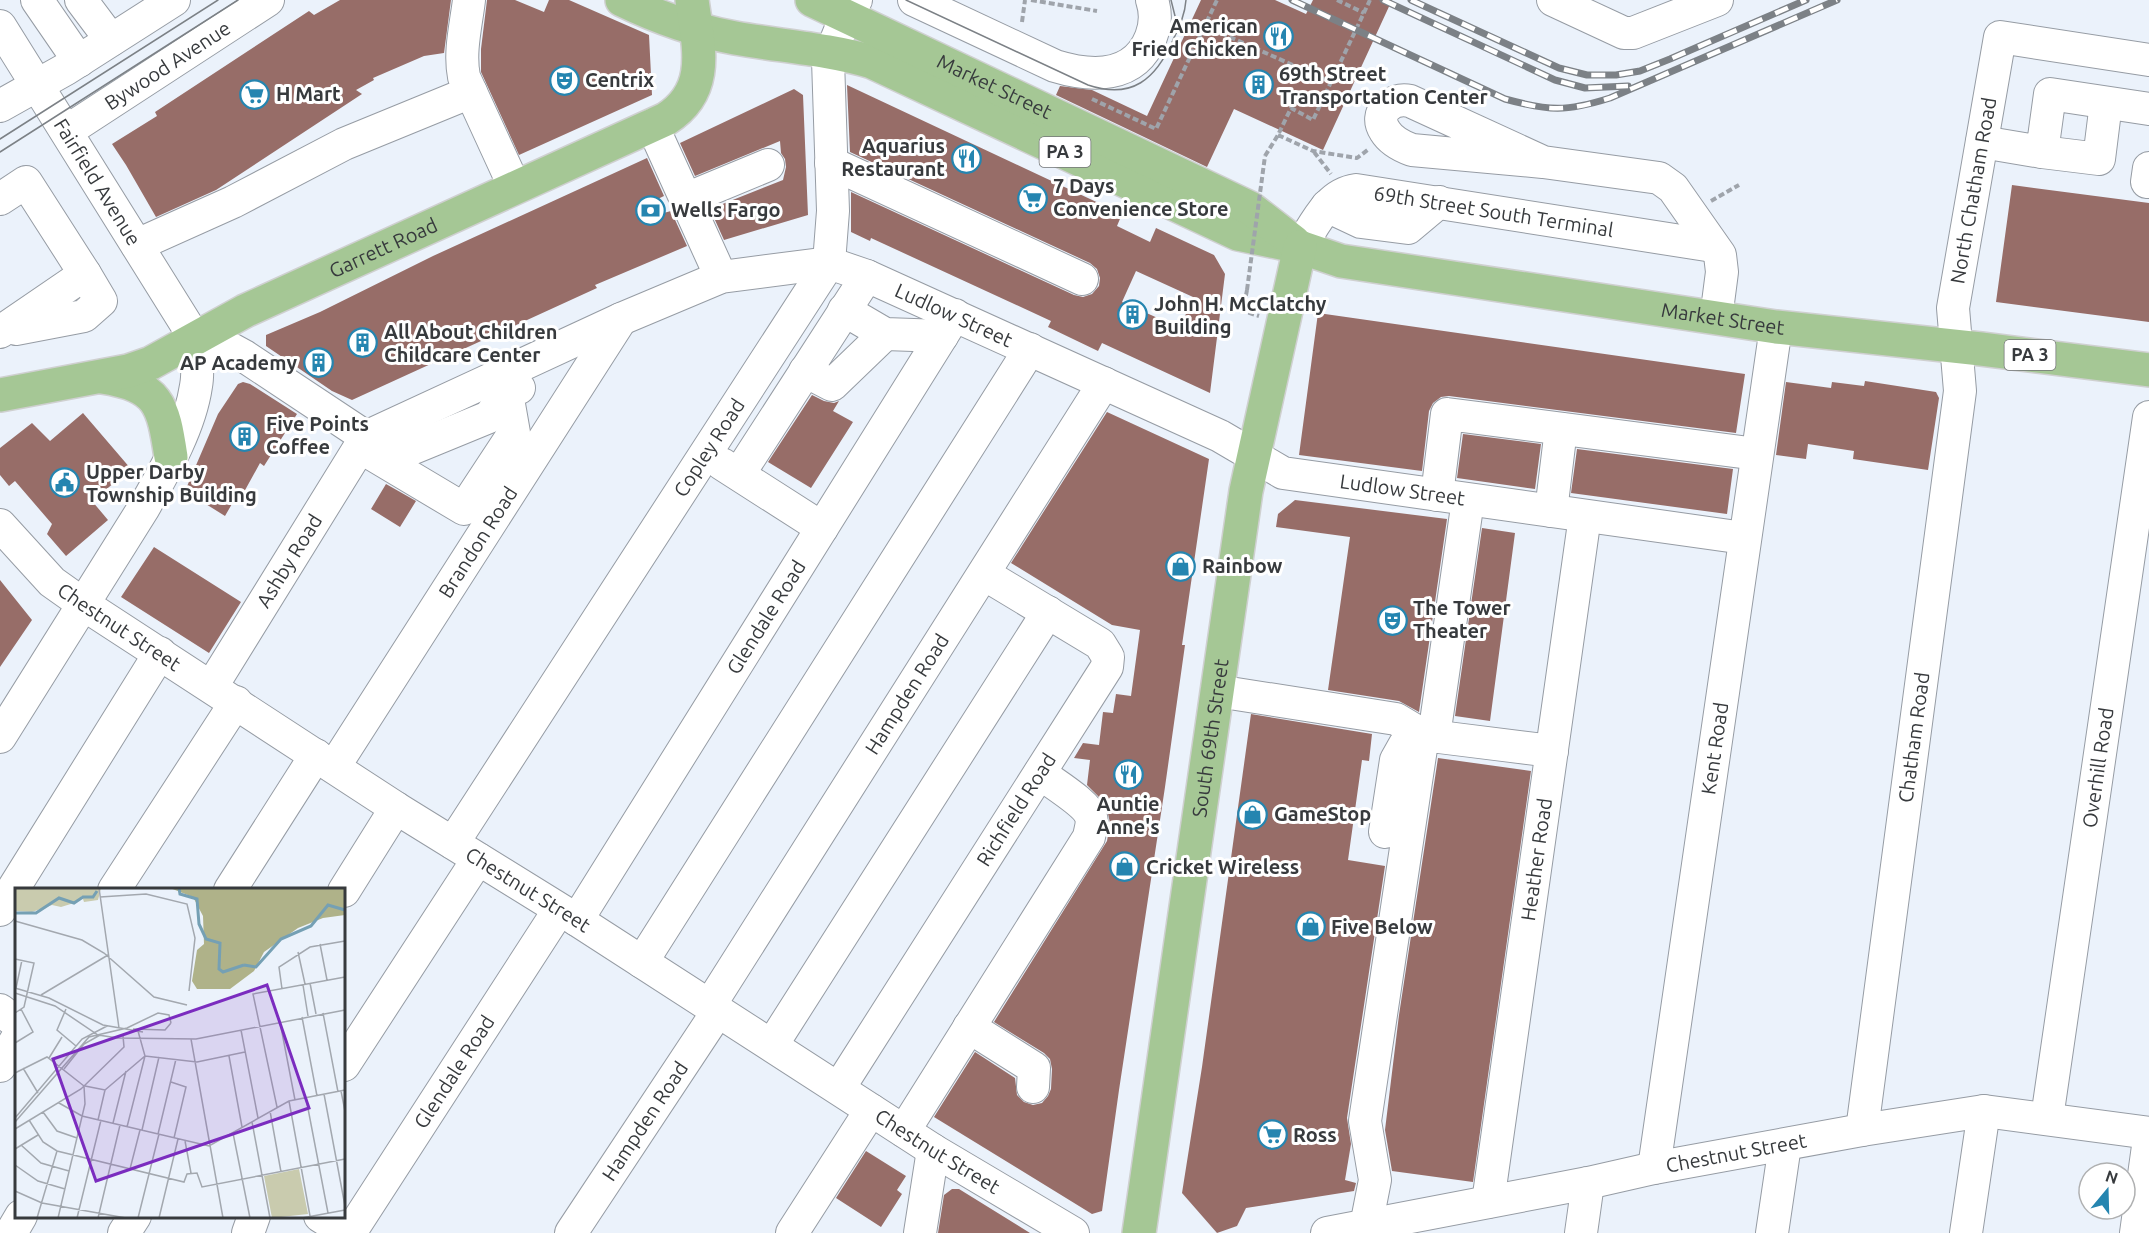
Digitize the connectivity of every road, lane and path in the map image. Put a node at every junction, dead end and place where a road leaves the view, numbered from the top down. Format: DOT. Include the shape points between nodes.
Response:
graph roads {
  1 [pos="37,0"];
  2 [pos="81,0"];
  3 [pos="174,0"];
  4 [pos="268,0"];
  5 [pos="469,0"];
  6 [pos="622,0"];
  7 [pos="812,0"];
  8 [pos="914,0"];
  9 [pos="961,0"];
  10 [pos="1025,0"];
  11 [pos="1031,0"];
  12 [pos="1152,0"];
  13 [pos="1217,0"];
  14 [pos="1337,0"];
  15 [pos="1370,0"];
  16 [pos="1553,0"];
  17 [pos="1717,0"];
  18 [pos="851,8"];
  19 [pos="1097,11"];
  20 [pos="1364,13"];
  21 [pos="694,14"];
  22 [pos="1022,22"];
  23 [pos="0,26"];
  24 [pos="1205,26"];
  25 [pos="111,40"];
  26 [pos="830,53"];
  27 [pos="2149,60"];
  28 [pos="79,61"];
  29 [pos="1331,82"];
  30 [pos="38,84"];
  31 [pos="1093,86"];
  32 [pos="471,92"];
  33 [pos="2106,103"];
  34 [pos="0,106"];
  35 [pos="2149,109"];
  36 [pos="652,125"];
  37 [pos="67,131"];
  38 [pos="1278,135"];
  39 [pos="1388,135"];
  40 [pos="1982,142"];
  41 [pos="2042,152"];
  42 [pos="1543,162"];
  43 [pos="831,163"];
  44 [pos="768,165"];
  45 [pos="515,188"];
  46 [pos="0,199"];
  47 [pos="686,199"];
  48 [pos="137,245"];
  49 [pos="1713,246"];
  50 [pos="1300,247"];
  51 [pos="829,263"];
  52 [pos="867,276"];
  53 [pos="721,277"];
  54 [pos="1082,279"];
  55 [pos="844,310"];
  56 [pos="1243,311"];
  57 [pos="621,318"];
  58 [pos="1716,318"];
  59 [pos="948,326"];
  60 [pos="1776,327"];
  61 [pos="2,332"];
  62 [pos="885,334"];
  63 [pos="196,340"];
  64 [pos="1956,346"];
  65 [pos="1030,349"];
  66 [pos="2149,370"];
  67 [pos="805,371"];
  68 [pos="102,376"];
  69 [pos="516,379"];
  70 [pos="1104,383"];
  71 [pos="0,395"];
  72 [pos="2149,417"];
  73 [pos="1561,429"];
  74 [pos="363,442"];
  75 [pos="1757,454"];
  76 [pos="705,455"];
  77 [pos="1254,456"];
  78 [pos="171,457"];
  79 [pos="740,474"];
  80 [pos="1437,495"];
  81 [pos="1468,500"];
  82 [pos="1551,511"];
  83 [pos="1585,516"];
  84 [pos="0,525"];
  85 [pos="822,528"];
  86 [pos="1744,538"];
  87 [pos="984,574"];
  88 [pos="83,604"];
  89 [pos="1048,612"];
  90 [pos="160,653"];
  91 [pos="1217,691"];
  92 [pos="224,694"];
  93 [pos="1428,735"];
  94 [pos="0,737"];
  95 [pos="1552,751"];
  96 [pos="325,761"];
  97 [pos="1040,774"];
  98 [pos="396,808"];
  99 [pos="1385,832"];
  100 [pos="465,851"];
  101 [pos="115,888"];
  102 [pos="231,888"];
  103 [pos="345,889"];
  104 [pos="0,910"];
  105 [pos="568,915"];
  106 [pos="642,962"];
  107 [pos="714,1008"];
  108 [pos="0,1010"];
  109 [pos="15,1021"];
  110 [pos="969,1027"];
  111 [pos="15,1042"];
  112 [pos="772,1045"];
  113 [pos="345,1063"];
  114 [pos="0,1066"];
  115 [pos="1033,1087"];
  116 [pos="839,1088"];
  117 [pos="871,1110"];
  118 [pos="1984,1111"];
  119 [pos="2047,1118"];
  120 [pos="1862,1130"];
  121 [pos="904,1131"];
  122 [pos="2149,1133"];
  123 [pos="2149,1138"];
  124 [pos="1785,1145"];
  125 [pos="933,1150"];
  126 [pos="1654,1168"];
  127 [pos="1588,1183"];
  128 [pos="1488,1202"];
  129 [pos="20,1218"];
  130 [pos="134,1218"];
  131 [pos="253,1218"];
  132 [pos="323,1218"];
  133 [pos="1378,1227"];
  134 [pos="11,1233"];
  135 [pos="124,1233"];
  136 [pos="248,1233"];
  137 [pos="348,1233"];
  138 [pos="571,1233"];
  139 [pos="792,1233"];
  140 [pos="920,1233"];
  141 [pos="1073,1233"];
  142 [pos="1139,1233"];
  143 [pos="1327,1233"];
  144 [pos="1581,1233"];
  145 [pos="1772,1233"];
  146 [pos="1966,1233"];
  147 [pos="2136,1233"];
  1 -- 28 [label="street"];
  2 -- 25 [label="street"];
  3 -- 25 [label="street"];
  4 -- 37 [label="street, Bywood Avenue"];
  5 -- 32 [label="street" via="461,65"];
  6 -- 21 [label="main road, PA 3" via="642,10"];
  7 -- 18 [label="main road, PA 3"];
  8 -- 31 [label="street" via="1055,66 1075,71"];
  9 -- 31 [label="street" via="1078,56"];
  10 -- 22 [label="path"];
  11 -- 19 [label="path"];
  12 -- 31 [label="street" via="1153,31 1136,61"];
  13 -- 24 [label="path"];
  14 -- 20 [label="path"];
  15 -- 20 [label="path"];
  16 -- 17 [label="street" via="1624,33 1633,33"];
  18 -- 26 [label="street, Copley Road"];
  18 -- 50 [label="main road, Market Street / PA 3" via="1250,208"];
  20 -- 29 [label="path"];
  21 -- 26 [label="main road, PA 3" via="733,38"];
  21 -- 36 [label="main road, Garrett Road" via="700,55 690,97 675,113"];
  23 -- 30 [label="street, Fairfield Avenue"];
  24 -- 29 [label="path"];
  24 -- 31 [label="path" via="1156,129"];
  25 -- 28 [label="street"];
  26 -- 43 [label="street, Copley Road"];
  26 -- 50 [label="main road, Market Street / PA 3" via="882,67 1238,234"];
  27 -- 40 [label="street, North Chatham Road" via="2000,37"];
  28 -- 30 [label="street"];
  29 -- 38 [label="path" via="1313,120 1291,108"];
  30 -- 34 [label="street"];
  30 -- 37 [label="street, Fairfield Avenue"];
  32 -- 45 [label="street"];
  32 -- 48 [label="street" via="344,144 233,202"];
  33 -- 35 [label="street"];
  33 -- 41 [label="street" via="2099,159"];
  33 -- 41 [label="street" via="2050,94"];
  36 -- 45 [label="main road, Garrett Road"];
  36 -- 47 [label="street"];
  37 -- 48 [label="street, Fairfield Avenue"];
  38 -- 39 [label="path" via="1313,151 1357,159"];
  38 -- 56 [label="path, bridge" via="1265,156"];
  39 -- 42 [label="street" via="1412,150"];
  39 -- 42 [label="street" via="1381,121 1384,110 1401,99"];
  40 -- 41 [label="street"];
  40 -- 64 [label="street, North Chatham Road" via="1953,308"];
  42 -- 49 [label="street" via="1659,177 1673,188"];
  43 -- 51 [label="street, Copley Road"];
  43 -- 54 [label="street"];
  44 -- 47 [label="street"];
  45 -- 63 [label="main road, Garrett Road" via="245,311"];
  46 -- 61 [label="street" via="26,182 101,301 84,316"];
  47 -- 53 [label="street"];
  48 -- 63 [label="street, Fairfield Avenue"];
  49 -- 50 [label="street, 69th Street South Terminal" via="1356,190 1345,192 1327,206"];
  49 -- 58 [label="street" via="1722,262"];
  50 -- 58 [label="main road, Market Street / PA 3" via="1371,267"];
  50 -- 77 [label="main road, South 69th Street"];
  51 -- 52 [label="street, Ludlow Street"];
  51 -- 53 [label="street, Ludlow Street"];
  51 -- 76 [label="street, Copley Road"];
  52 -- 55 [label="street"];
  52 -- 59 [label="street, Ludlow Street"];
  53 -- 57 [label="street, Ludlow Street"];
  55 -- 62 [label="street"];
  55 -- 67 [label="street"];
  57 -- 69 [label="street, Ludlow Street"];
  57 -- 96 [label="street, Brandon Road"];
  58 -- 60 [label="main road, Market Street / PA 3"];
  59 -- 62 [label="street"];
  59 -- 65 [label="street, Ludlow Street"];
  59 -- 85 [label="street, Glendale Road"];
  60 -- 64 [label="main road, Market Street / PA 3"];
  60 -- 75 [label="street, Kent Road"];
  62 -- 67 [label="street" via="832,385"];
  63 -- 68 [label="main road, Garrett Road" via="152,363"];
  63 -- 74 [label="street" via="244,356"];
  63 -- 78 [label="street" via="195,392"];
  64 -- 66 [label="main road, Market Street / PA 3"];
  64 -- 120 [label="street, Chatham Road" via="1960,391"];
  65 -- 70 [label="street, Ludlow Street"];
  65 -- 106 [label="street"];
  67 -- 79 [label="street"];
  68 -- 71 [label="main road, Garrett Road"];
  68 -- 78 [label="main road" via="125,380 151,396 163,414"];
  69 -- 74 [label="street, Ludlow Street"];
  69 -- 74 [label="street" via="538,396 464,509"];
  70 -- 77 [label="street, Ludlow Street" via="1220,436"];
  70 -- 87 [label="street, Hampden Road"];
  72 -- 119 [label="street, Overhill Road"];
  73 -- 75 [label="street"];
  73 -- 80 [label="street" via="1448,414"];
  73 -- 82 [label="street"];
  74 -- 92 [label="street, Ashby Road"];
  75 -- 86 [label="street, Kent Road"];
  76 -- 79 [label="street"];
  76 -- 100 [label="street, Copley Road"];
  77 -- 80 [label="street, Ludlow Street" via="1282,473"];
  77 -- 91 [label="main road, South 69th Street"];
  78 -- 88 [label="street"];
  79 -- 85 [label="street"];
  80 -- 81 [label="street, Ludlow Street"];
  81 -- 82 [label="street, Ludlow Street"];
  81 -- 93 [label="street"];
  82 -- 83 [label="street, Ludlow Street"];
  83 -- 86 [label="street, Ludlow Street"];
  83 -- 95 [label="street, Heather Road"];
  84 -- 88 [label="street, Chestnut Street" via="52,582"];
  85 -- 105 [label="street, Glendale Road"];
  86 -- 126 [label="street, Kent Road"];
  87 -- 89 [label="street, Richfield Road"];
  87 -- 107 [label="street, Hampden Road"];
  88 -- 90 [label="street, Chestnut Street"];
  88 -- 94 [label="street"];
  89 -- 97 [label="street, Richfield Road" via="1100,644 1108,657 1107,667"];
  89 -- 112 [label="street"];
  90 -- 92 [label="street, Chestnut Street"];
  90 -- 104 [label="street"];
  91 -- 93 [label="street" via="1396,719"];
  91 -- 142 [label="main road, South 69th Street"];
  92 -- 96 [label="street, Chestnut Street"];
  92 -- 101 [label="street, Ashby Road"];
  93 -- 95 [label="street"];
  93 -- 99 [label="street" via="1405,744 1396,760"];
  93 -- 133 [label="street" via="1365,1121"];
  95 -- 128 [label="street, Heather Road"];
  96 -- 98 [label="street, Chestnut Street"];
  96 -- 102 [label="street, Brandon Road"];
  97 -- 110 [label="street" via="1084,807 1092,825 1089,837"];
  97 -- 116 [label="street, Richfield Road"];
  98 -- 100 [label="street, Chestnut Street"];
  98 -- 103 [label="street"];
  100 -- 105 [label="street, Chestnut Street"];
  100 -- 113 [label="street, Copley Road"];
  105 -- 106 [label="street, Chestnut Street"];
  105 -- 137 [label="street, Glendale Road"];
  106 -- 107 [label="street, Chestnut Street"];
  107 -- 112 [label="street, Chestnut Street"];
  107 -- 138 [label="street, Hampden Road"];
  108 -- 109 [label="street"];
  110 -- 115 [label="street" via="1034,1068"];
  110 -- 121 [label="street"];
  111 -- 114 [label="street"];
  112 -- 116 [label="street, Chestnut Street"];
  116 -- 117 [label="street, Chestnut Street"];
  117 -- 121 [label="street, Chestnut Street"];
  117 -- 139 [label="street"];
  118 -- 119 [label="street, Chestnut Street"];
  118 -- 120 [label="street, Chestnut Street"];
  118 -- 146 [label="street"];
  119 -- 122 [label="street, Chestnut Street"];
  120 -- 124 [label="street, Chestnut Street"];
  121 -- 125 [label="street, Chestnut Street"];
  123 -- 147 [label="street"];
  124 -- 126 [label="street, Chestnut Street"];
  124 -- 145 [label="street"];
  125 -- 140 [label="street"];
  125 -- 141 [label="street, Chestnut Street"];
  126 -- 127 [label="street, Chestnut Street"];
  127 -- 128 [label="street, Chestnut Street"];
  127 -- 144 [label="street"];
  128 -- 133 [label="street, Chestnut Street"];
  129 -- 134 [label="street"];
  130 -- 135 [label="street"];
  131 -- 136 [label="street"];
  132 -- 137 [label="street"];
  133 -- 143 [label="street, Chestnut Street"];
}
